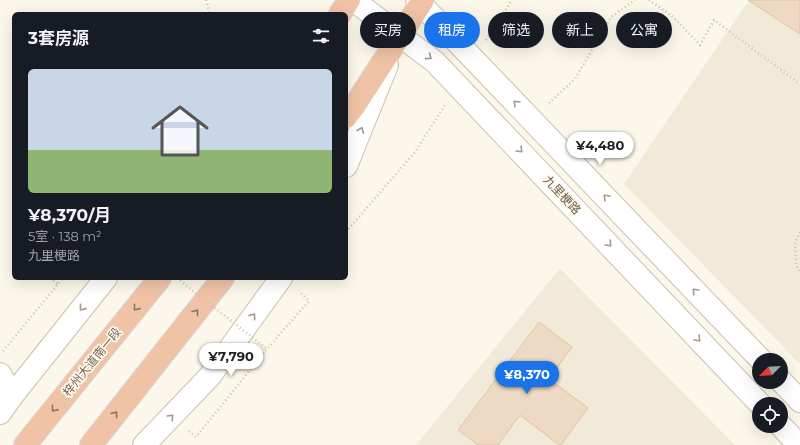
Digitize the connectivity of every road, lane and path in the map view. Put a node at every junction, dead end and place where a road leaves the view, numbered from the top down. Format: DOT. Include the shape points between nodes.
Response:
graph roads {
  1 [pos="206,0"];
  2 [pos="349,0"];
  3 [pos="353,0"];
  4 [pos="512,0"];
  5 [pos="635,0"];
  6 [pos="649,0"];
  7 [pos="420,1"];
  8 [pos="209,12"];
  9 [pos="338,12"];
  10 [pos="341,12"];
  11 [pos="369,12"];
  12 [pos="413,12"];
  13 [pos="391,48"];
  14 [pos="394,48"];
  15 [pos="416,48"];
  16 [pos="475,59"];
  17 [pos="800,84"];
  18 [pos="458,86"];
  19 [pos="549,103"];
  20 [pos="348,114"];
  21 [pos="348,161"];
  22 [pos="348,230"];
  23 [pos="800,232"];
  24 [pos="800,272"];
  25 [pos="53,280"];
  26 [pos="61,280"];
  27 [pos="104,280"];
  28 [pos="158,280"];
  29 [pos="180,280"];
  30 [pos="221,280"];
  31 [pos="58,284"];
  32 [pos="289,284"];
  33 [pos="267,350"];
  34 [pos="754,353"];
  35 [pos="0,354"];
  36 [pos="0,374"];
  37 [pos="788,388"];
  38 [pos="753,397"];
  39 [pos="800,401"];
  40 [pos="6,405"];
  41 [pos="788,433"];
  42 [pos="196,438"];
  43 [pos="24,445"];
  44 [pos="91,445"];
  45 [pos="144,445"];
  46 [pos="799,445"];
  1 -- 8 [label="path"];
  2 -- 9 [label="street"];
  2 -- 10 [label="highway"];
  3 -- 11 [label="street, 九里梗路"];
  4 -- 16 [label="path"];
  5 -- 19 [label="path" via="611,17 575,79"];
  6 -- 17 [label="path" via="672,16 700,45 714,20"];
  7 -- 12 [label="highway"];
  7 -- 16 [label="street"];
  13 -- 20 [label="highway"];
  21 -- 14 [label="street, one-way"];
  15 -- 18 [label="street, 九里梗路, one-way" via="435,62"];
  34 -- 16 [label="street, one-way"];
  18 -- 22 [label="path" via="415,152"];
  18 -- 38 [label="street, 九里梗路, one-way"];
  23 -- 24 [label="path" via="795,243 796,265"];
  25 -- 31 [label="path"];
  26 -- 31 [label="path"];
  27 -- 40 [label="street, one-way"];
  28 -- 43 [label="highway, 梓州大道南一段, one-way"];
  29 -- 33 [label="path, bridge"];
  44 -- 30 [label="highway, one-way"];
  31 -- 35 [label="path"];
  32 -- 33 [label="path" via="309,301"];
  45 -- 32 [label="street, one-way" via="210,376"];
  33 -- 42 [label="path"];
  36 -- 40 [label="street"];
  37 -- 39 [label="street"];
  41 -- 46 [label="street"];
}
